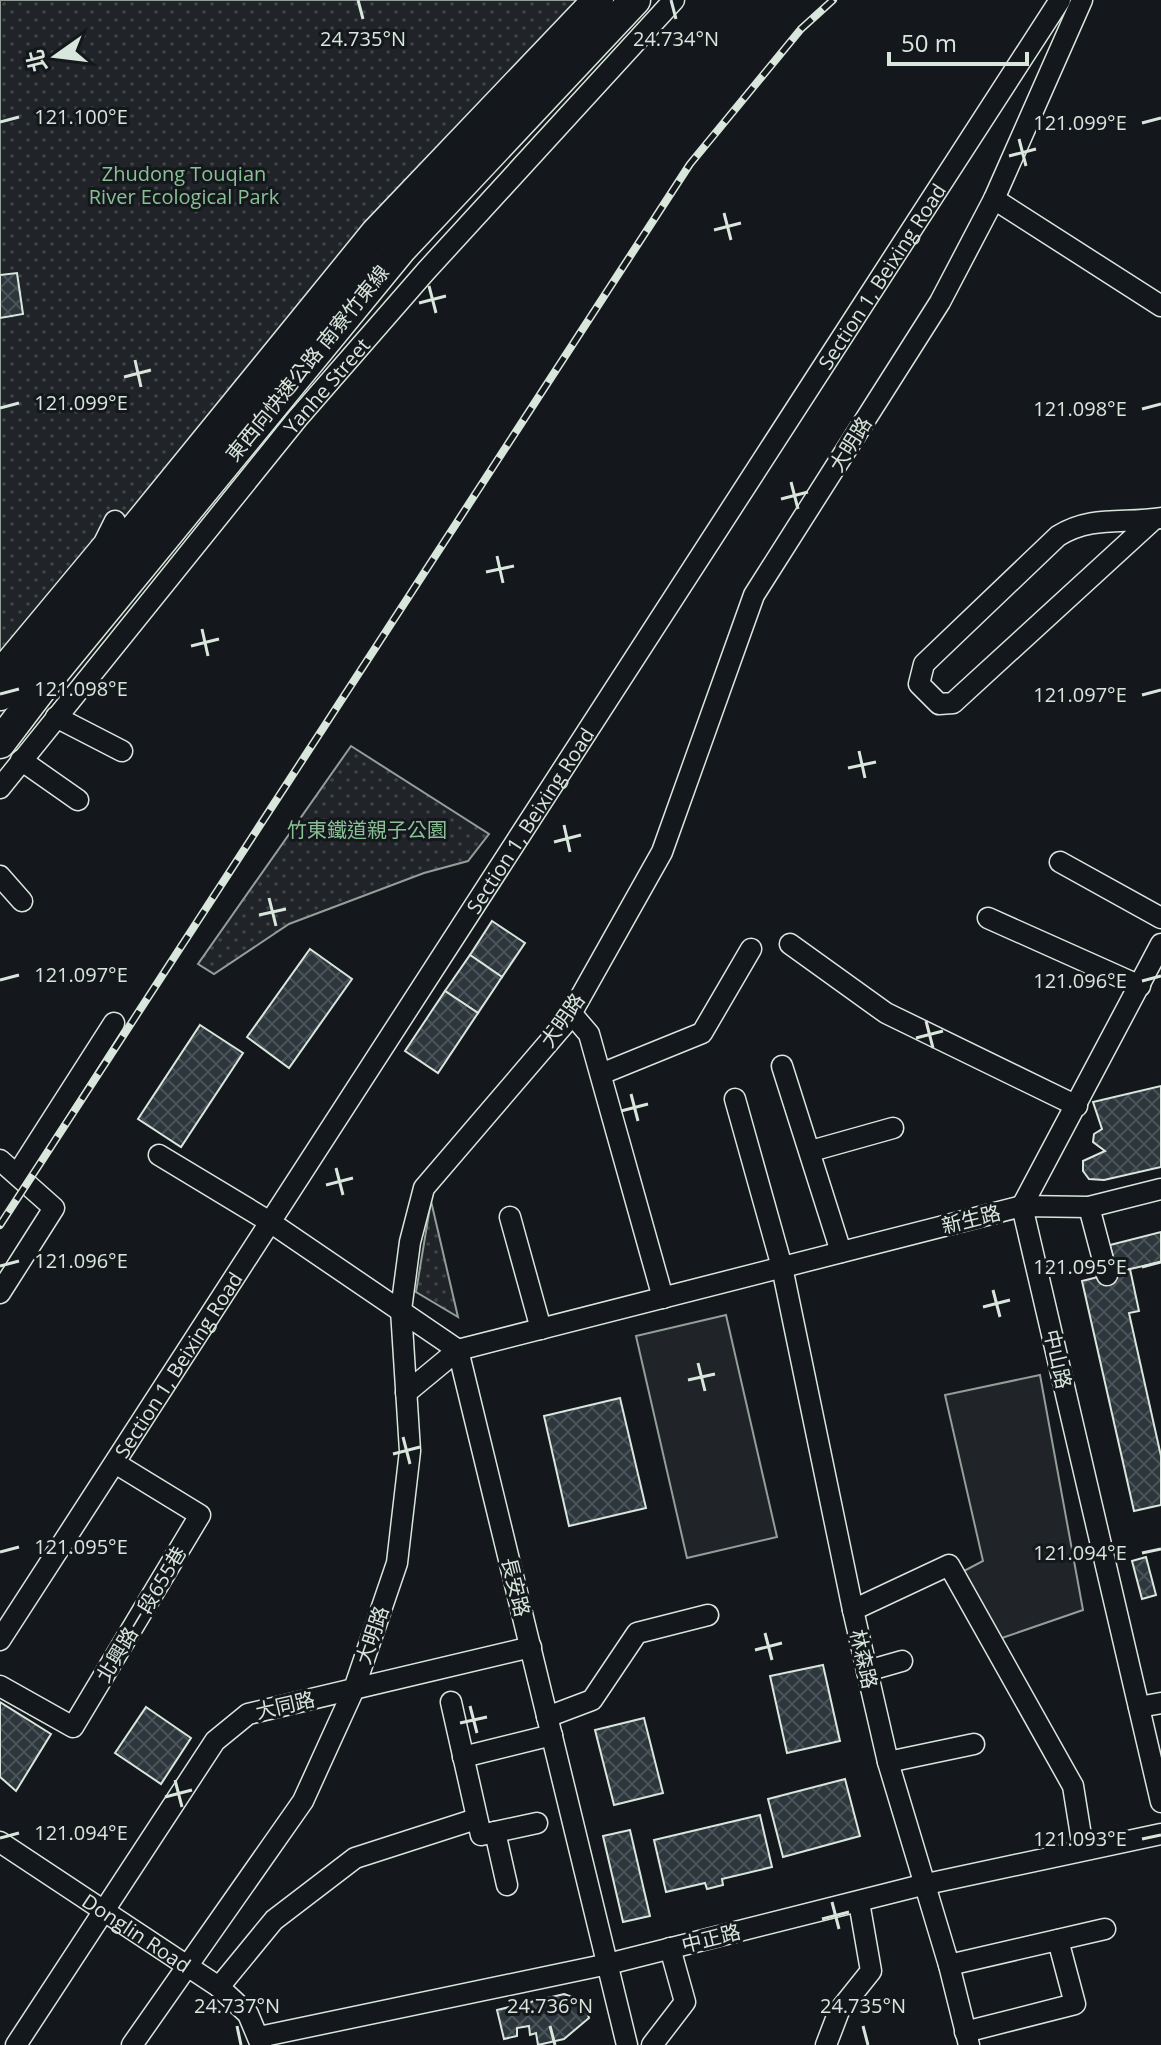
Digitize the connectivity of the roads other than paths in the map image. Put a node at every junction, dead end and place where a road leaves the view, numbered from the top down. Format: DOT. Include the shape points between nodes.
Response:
graph roads {
  1 [pos="598,0"];
  2 [pos="635,0"];
  3 [pos="674,0"];
  4 [pos="1060,0"];
  5 [pos="1082,0"];
  6 [pos="994,199"];
  7 [pos="1161,306"];
  8 [pos="1157,518"];
  9 [pos="115,521"];
  10 [pos="0,668"];
  11 [pos="0,695"];
  12 [pos="56,717"];
  13 [pos="122,751"];
  14 [pos="11,752"];
  15 [pos="0,788"];
  16 [pos="78,800"];
  17 [pos="1060,862"];
  18 [pos="0,876"];
  19 [pos="22,901"];
  20 [pos="988,918"];
  21 [pos="1161,918"];
  22 [pos="790,944"];
  23 [pos="1161,944"];
  24 [pos="751,949"];
  25 [pos="1140,986"];
  26 [pos="571,1013"];
  27 [pos="114,1023"];
  28 [pos="782,1066"];
  29 [pos="601,1074"];
  30 [pos="735,1099"];
  31 [pos="1077,1106"];
  32 [pos="893,1128"];
  33 [pos="811,1151"];
  34 [pos="159,1155"];
  35 [pos="0,1160"];
  36 [pos="18,1173"];
  37 [pos="1161,1189"];
  38 [pos="1022,1206"];
  39 [pos="1089,1207"];
  40 [pos="510,1217"];
  41 [pos="270,1222"];
  42 [pos="841,1252"];
  43 [pos="782,1267"];
  44 [pos="1107,1275"];
  45 [pos="0,1293"];
  46 [pos="663,1298"];
  47 [pos="401,1310"];
  48 [pos="541,1329"];
  49 [pos="458,1350"];
  50 [pos="406,1393"];
  51 [pos="115,1463"];
  52 [pos="853,1610"];
  53 [pos="708,1615"];
  54 [pos="0,1640"];
  55 [pos="531,1647"];
  56 [pos="902,1661"];
  57 [pos="867,1671"];
  58 [pos="0,1686"];
  59 [pos="354,1689"];
  60 [pos="451,1702"];
  61 [pos="1161,1703"];
  62 [pos="1139,1707"];
  63 [pos="550,1726"];
  64 [pos="974,1744"];
  65 [pos="463,1757"];
  66 [pos="888,1762"];
  67 [pos="1161,1802"];
  68 [pos="476,1819"];
  69 [pos="537,1823"];
  70 [pos="495,1832"];
  71 [pos="1161,1834"];
  72 [pos="0,1842"];
  73 [pos="1083,1848"];
  74 [pos="507,1885"];
  75 [pos="922,1885"];
  76 [pos="859,1902"];
  77 [pos="104,1908"];
  78 [pos="1105,1929"];
  79 [pos="1058,1940"];
  80 [pos="670,1948"];
  81 [pos="608,1964"];
  82 [pos="949,1965"];
  83 [pos="187,1966"];
  84 [pos="219,1987"];
  85 [pos="967,2039"];
  86 [pos="260,2041"];
  87 [pos="16,2045"];
  88 [pos="132,2045"];
  89 [pos="627,2045"];
  90 [pos="652,2045"];
  91 [pos="826,2045"];
  1 -- 11 [label="highway, 東西向快速公路 南寮竹東線" via="376,233"];
  2 -- 14 [label="highway, 東西向快速公路 南寮竹東線" via="401,249 50,677"];
  3 -- 12 [label="street, Yanhe Street" via="297,419"];
  4 -- 41 [label="street, Section 1, Beixing Road"];
  5 -- 6 [label="street, 大明路"];
  6 -- 7 [label="street"];
  6 -- 26 [label="street, 大明路" via="940,302 754,595 662,852"];
  8 -- 8 [label="street" via="1092,521 1058,536 933,653 919,673 927,695 939,704 953,703"];
  9 -- 10 [label="street" via="104,543"];
  12 -- 13 [label="street"];
  12 -- 14 [label="street, Yanhe Street"];
  14 -- 15 [label="street, Yanhe Street"];
  14 -- 16 [label="street"];
  17 -- 21 [label="street"];
  18 -- 19 [label="street"];
  20 -- 25 [label="street"];
  22 -- 31 [label="street" via="886,1013"];
  23 -- 25 [label="street"];
  24 -- 29 [label="street" via="702,1033"];
  25 -- 31 [label="street"];
  26 -- 29 [label="street" via="589,1034"];
  26 -- 47 [label="street, 大明路" via="424,1188"];
  27 -- 36 [label="street"];
  28 -- 33 [label="street"];
  29 -- 46 [label="street"];
  30 -- 43 [label="street"];
  31 -- 38 [label="street"];
  32 -- 33 [label="street"];
  33 -- 42 [label="street"];
  34 -- 41 [label="street"];
  35 -- 36 [label="street"];
  36 -- 45 [label="street" via="54,1208"];
  37 -- 39 [label="street, 新生路"];
  38 -- 39 [label="street, 新生路"];
  38 -- 42 [label="street, 新生路"];
  38 -- 62 [label="street, 中山路"];
  39 -- 44 [label="street"];
  40 -- 48 [label="street"];
  41 -- 47 [label="street"];
  41 -- 51 [label="street, Section 1, Beixing Road"];
  42 -- 43 [label="street, 新生路"];
  43 -- 46 [label="street, 新生路"];
  43 -- 52 [label="street, 林森路"];
  46 -- 48 [label="street, 新生路"];
  47 -- 49 [label="street"];
  47 -- 50 [label="street, 大明路"];
  48 -- 49 [label="street, 新生路"];
  49 -- 50 [label="street, 新生路"];
  49 -- 55 [label="street, 長安路"];
  50 -- 59 [label="street, 大明路" via="410,1451 397,1563"];
  51 -- 54 [label="street, Section 1, Beixing Road"];
  51 -- 58 [label="street, 北興路ㄧ段655巷" via="200,1515 73,1727"];
  52 -- 57 [label="street, 林森路"];
  52 -- 73 [label="street" via="949,1565 1073,1786"];
  53 -- 63 [label="street" via="637,1633 592,1700"];
  55 -- 59 [label="street, 大同路"];
  55 -- 63 [label="street, 長安路"];
  56 -- 57 [label="street"];
  57 -- 66 [label="street, 林森路"];
  59 -- 77 [label="street, 大同路" via="248,1714 215,1741"];
  59 -- 83 [label="street, 大明路" via="303,1801"];
  60 -- 65 [label="street"];
  61 -- 62 [label="street"];
  62 -- 67 [label="street, 中山路"];
  63 -- 65 [label="street"];
  63 -- 81 [label="street, 長安路"];
  64 -- 66 [label="street"];
  65 -- 68 [label="street"];
  66 -- 75 [label="street, 林森路"];
  68 -- 70 [label="street" via="481,1835"];
  68 -- 84 [label="street" via="355,1858 274,1920"];
  69 -- 70 [label="street"];
  70 -- 74 [label="street"];
  71 -- 73 [label="street, 中正路"];
  72 -- 77 [label="street, Donglin Road"];
  73 -- 75 [label="street, 中正路"];
  75 -- 76 [label="street, 中正路"];
  75 -- 82 [label="street, 林森路"];
  76 -- 80 [label="street, 中正路"];
  76 -- 91 [label="street" via="871,1971 839,2011"];
  77 -- 83 [label="street, Donglin Road"];
  77 -- 87 [label="street, 大同路"];
  78 -- 79 [label="street"];
  79 -- 82 [label="street"];
  79 -- 85 [label="street" via="1075,2004"];
  80 -- 81 [label="street, 中正路"];
  80 -- 90 [label="street" via="685,2002"];
  81 -- 86 [label="street, 中正路"];
  81 -- 89 [label="street, 長安路"];
  82 -- 85 [label="street, 林森路"];
  83 -- 84 [label="street, Donglin Road"];
  83 -- 88 [label="street, 大明路"];
  84 -- 86 [label="street, Donglin Road" via="248,2014"];
}
